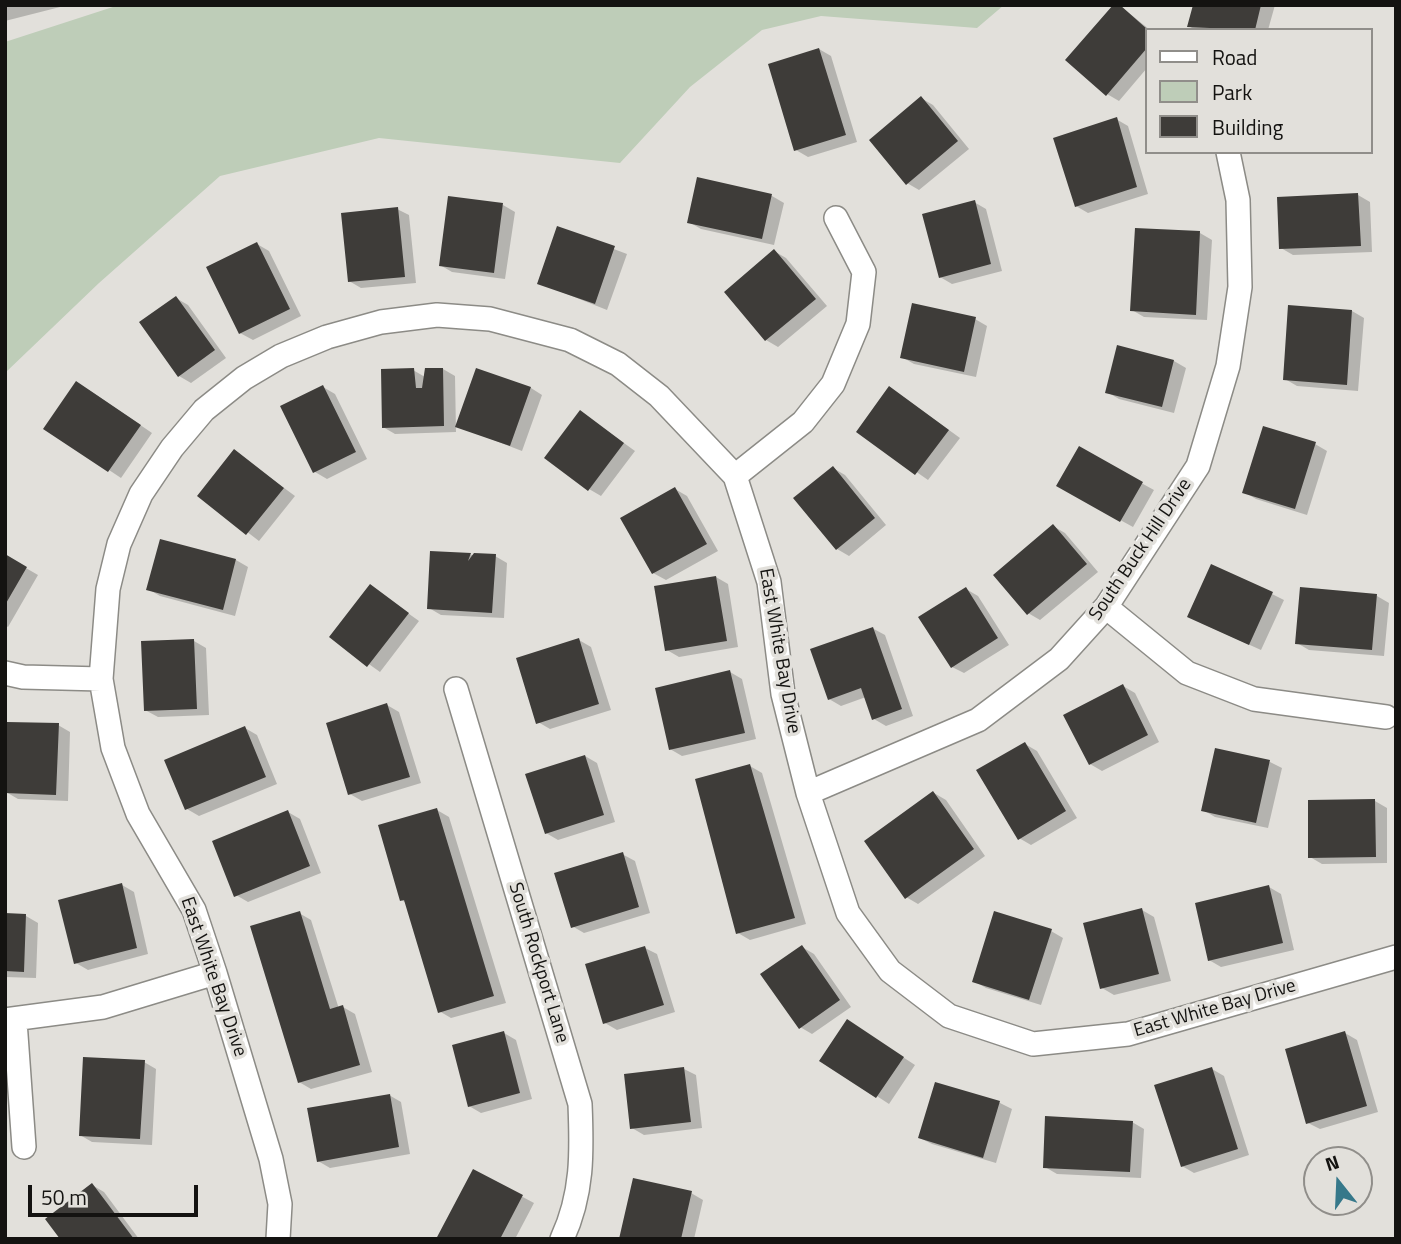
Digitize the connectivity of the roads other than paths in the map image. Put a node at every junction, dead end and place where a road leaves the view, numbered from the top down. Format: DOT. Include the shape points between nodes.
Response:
graph roads {
  1 [pos="1228,154"];
  2 [pos="836,218"];
  3 [pos="735,476"];
  4 [pos="1106,607"];
  5 [pos="5,673"];
  6 [pos="100,679"];
  7 [pos="456,689"];
  8 [pos="1386,717"];
  9 [pos="808,793"];
  10 [pos="1396,957"];
  11 [pos="215,973"];
  12 [pos="10,1020"];
  13 [pos="24,1147"];
  14 [pos="278,1239"];
  15 [pos="562,1239"];
  1 -- 4 [label="street, South Buck Hill Drive" via="1238,201 1240,288 1228,366 1198,466"];
  2 -- 3 [label="street" via="864,272 858,324 833,384 803,422"];
  3 -- 6 [label="street, East White Bay Drive" via="659,396 618,364 570,340 491,318 438,315 381,322 327,337 281,356 204,410 141,494 119,544 108,589"];
  3 -- 9 [label="street, East White Bay Drive" via="769,582 783,694"];
  4 -- 8 [label="street" via="1187,673 1254,699"];
  4 -- 9 [label="street, South Buck Hill Drive" via="1059,659 978,720"];
  5 -- 6 [label="street"];
  6 -- 11 [label="street, East White Bay Drive" via="124,780 138,814 194,910"];
  7 -- 15 [label="street, South Rockport Lane" via="580,1104 583,1165 574,1213"];
  9 -- 10 [label="street, East White Bay Drive" via="848,913 890,971 949,1016 1033,1044 1128,1034"];
  11 -- 12 [label="street" via="103,1007"];
  11 -- 14 [label="street, East White Bay Drive" via="271,1159 280,1204"];
  12 -- 13 [label="street"];
}
